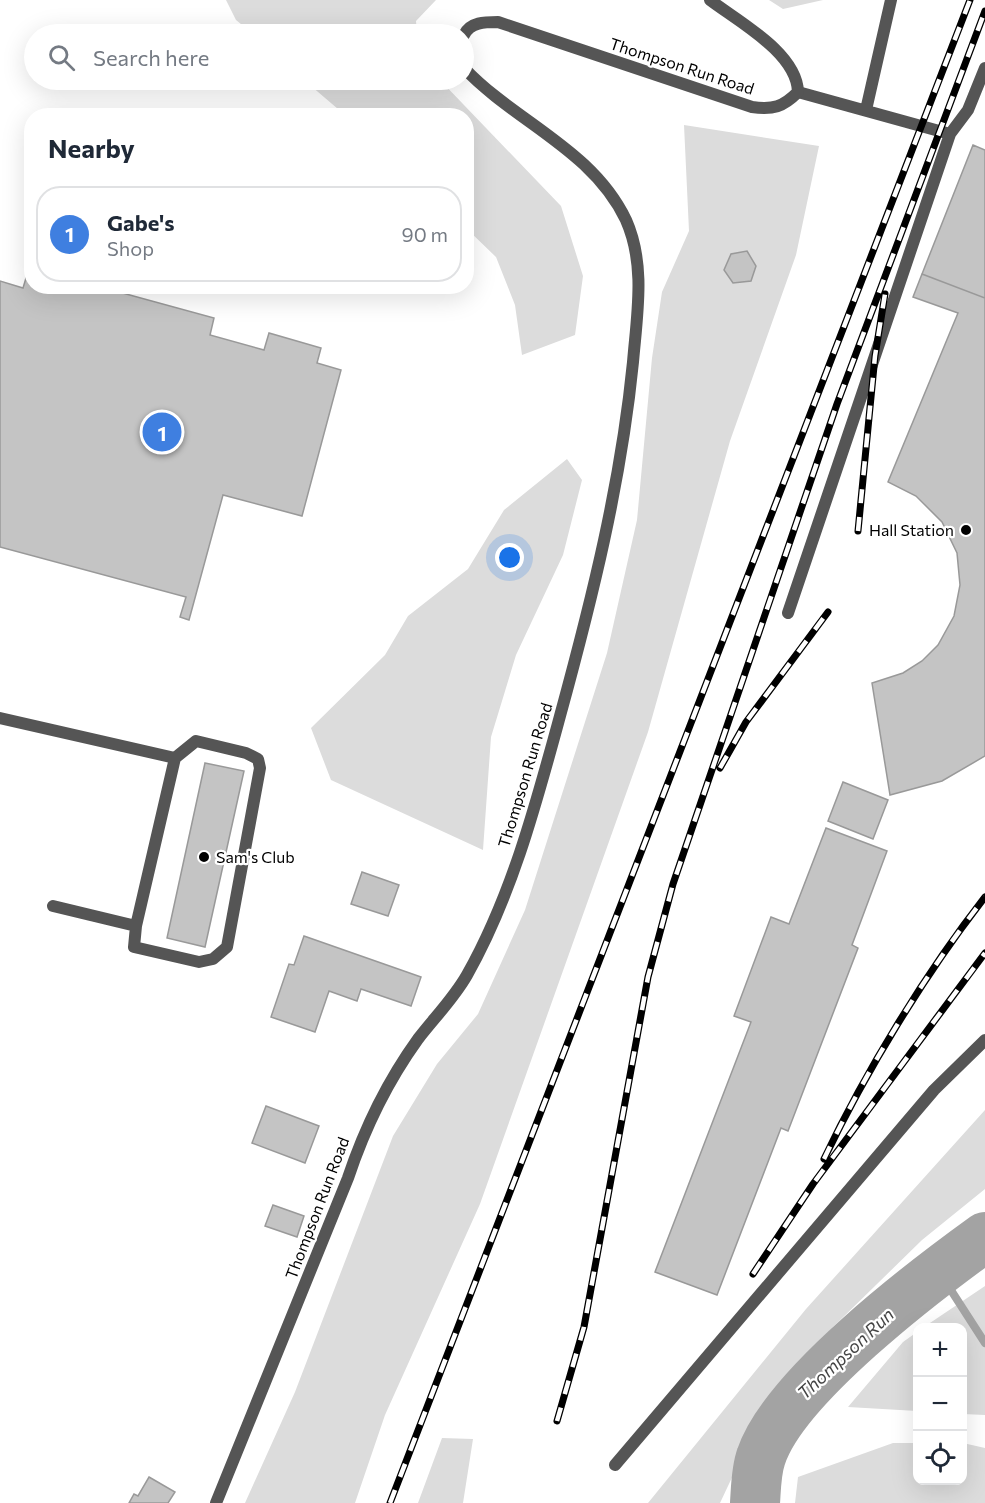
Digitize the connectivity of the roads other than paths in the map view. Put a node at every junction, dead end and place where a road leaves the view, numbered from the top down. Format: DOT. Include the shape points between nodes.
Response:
graph roads {
  1 [pos="710,0"];
  2 [pos="891,0"];
  3 [pos="474,25"];
  4 [pos="985,68"];
  5 [pos="474,78"];
  6 [pos="798,92"];
  7 [pos="866,110"];
  8 [pos="950,134"];
  9 [pos="788,613"];
  10 [pos="0,718"];
  11 [pos="175,758"];
  12 [pos="53,906"];
  13 [pos="136,926"];
  14 [pos="985,1040"];
  15 [pos="615,1465"];
  16 [pos="216,1503"];
  1 -- 6 [label="street" via="779,53 798,80"];
  2 -- 7 [label="street"];
  3 -- 6 [label="street, Thompson Run Road" via="498,22 752,107 769,110 785,105"];
  4 -- 8 [label="street" via="968,110"];
  5 -- 16 [label="street, Thompson Run Road" via="597,176 626,221 637,253 639,293 629,399 609,523 533,816 515,865 468,974 396,1073 362,1136"];
  6 -- 7 [label="street"];
  7 -- 8 [label="street"];
  8 -- 9 [label="street"];
  10 -- 11 [label="street"];
  11 -- 13 [label="street"];
  11 -- 13 [label="street" via="196,741 258,759 260,768 227,947 213,959 199,962 134,947"];
  12 -- 13 [label="street"];
  14 -- 15 [label="street" via="934,1090"];
}
